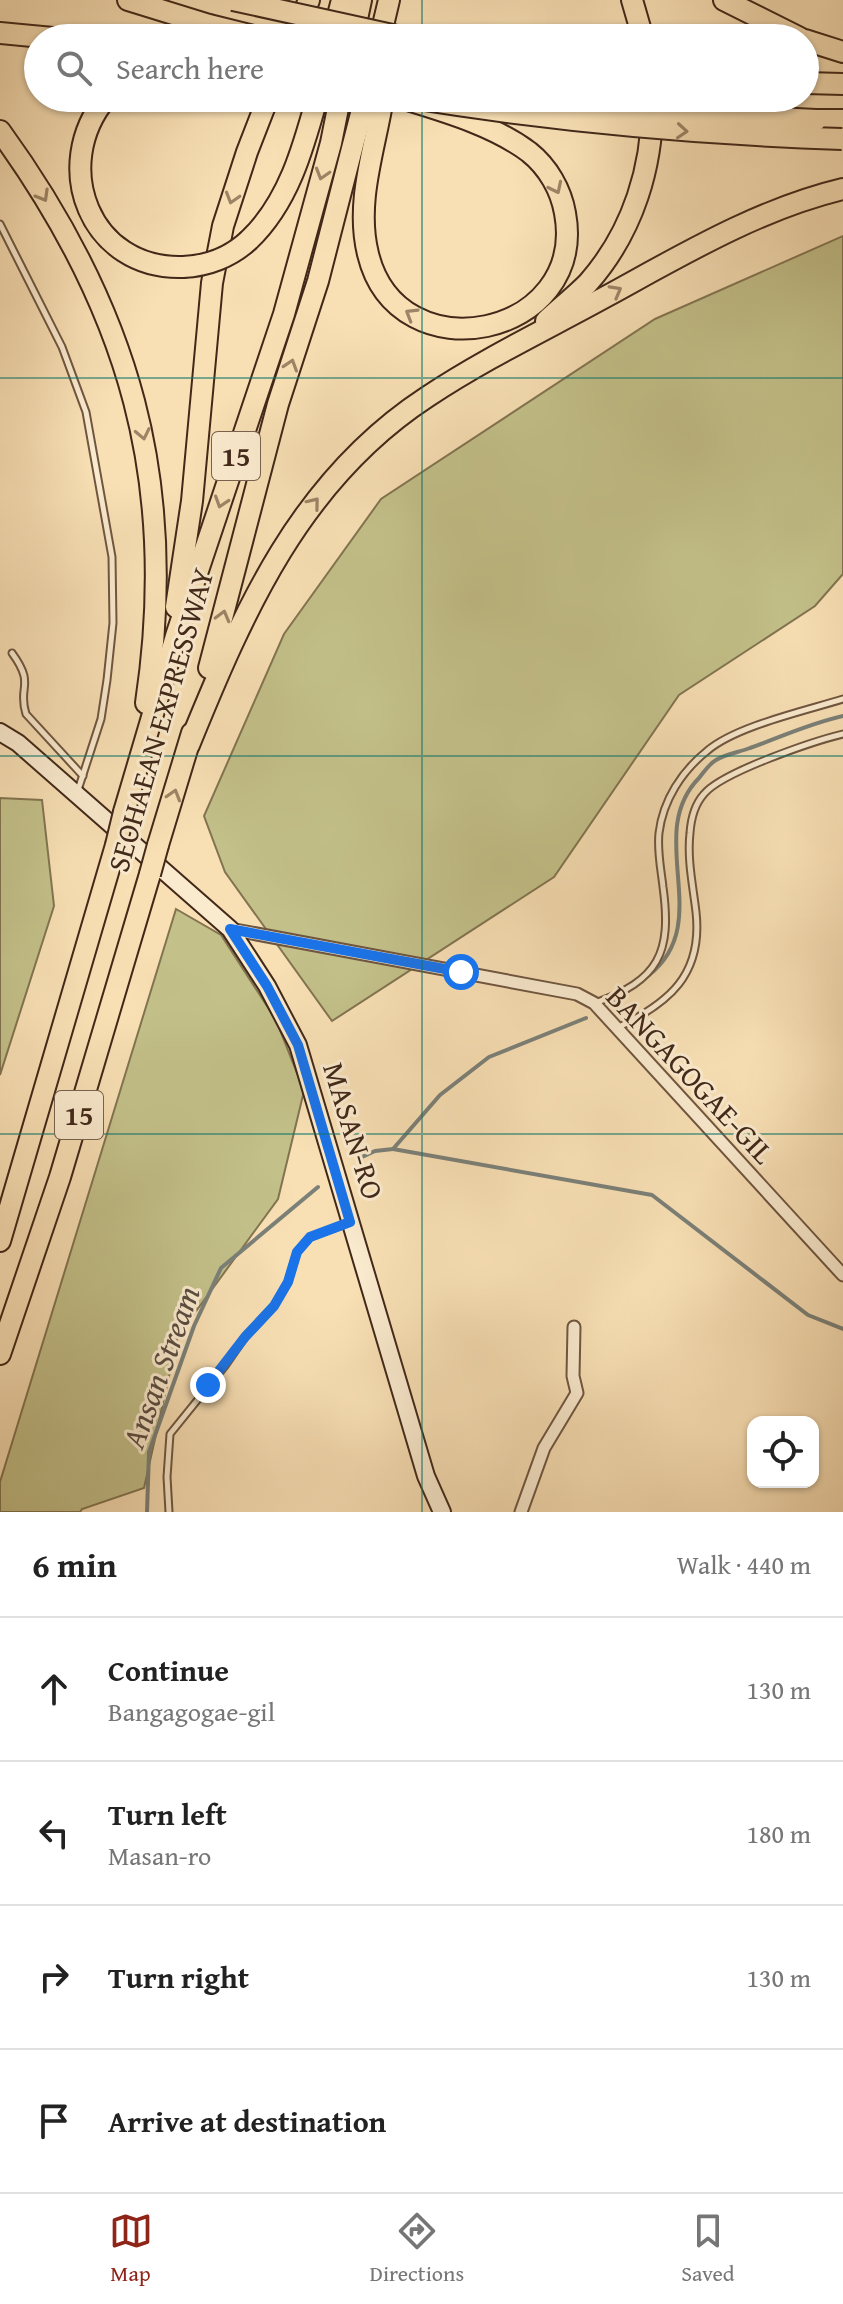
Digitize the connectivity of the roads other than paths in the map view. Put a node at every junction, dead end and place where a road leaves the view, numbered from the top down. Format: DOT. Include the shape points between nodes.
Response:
graph roads {
  1 [pos="128,0"];
  2 [pos="233,0"];
  3 [pos="281,0"];
  4 [pos="309,0"];
  5 [pos="342,0"];
  6 [pos="361,0"];
  7 [pos="389,0"];
  8 [pos="632,0"];
  9 [pos="724,0"];
  10 [pos="206,24"];
  11 [pos="299,24"];
  12 [pos="308,24"];
  13 [pos="318,24"];
  14 [pos="330,24"];
  15 [pos="356,24"];
  16 [pos="383,24"];
  17 [pos="388,24"];
  18 [pos="639,24"];
  19 [pos="772,24"];
  20 [pos="0,33"];
  21 [pos="24,35"];
  22 [pos="819,44"];
  23 [pos="843,52"];
  24 [pos="819,83"];
  25 [pos="843,84"];
  26 [pos="98,112"];
  27 [pos="263,112"];
  28 [pos="313,112"];
  29 [pos="337,112"];
  30 [pos="361,112"];
  31 [pos="381,112"];
  32 [pos="439,112"];
  33 [pos="501,112"];
  34 [pos="652,112"];
  35 [pos="672,112"];
  36 [pos="0,131"];
  37 [pos="843,133"];
  38 [pos="843,189"];
  39 [pos="0,224"];
  40 [pos="523,343"];
  41 [pos="12,653"];
  42 [pos="843,699"];
  43 [pos="0,732"];
  44 [pos="843,734"];
  45 [pos="189,745"];
  46 [pos="83,776"];
  47 [pos="77,795"];
  48 [pos="124,812"];
  49 [pos="230,929"];
  50 [pos="594,1003"];
  51 [pos="616,1028"];
  52 [pos="350,1222"];
  53 [pos="0,1241"];
  54 [pos="843,1275"];
  55 [pos="574,1327"];
  56 [pos="0,1354"];
  57 [pos="169,1512"];
  58 [pos="442,1512"];
  59 [pos="521,1512"];
  1 -- 10 [label="highway, bridge"];
  2 -- 12 [label="highway, bridge"];
  3 -- 13 [label="highway, bridge"];
  4 -- 11 [label="highway"];
  5 -- 14 [label="highway"];
  6 -- 15 [label="highway"];
  7 -- 16 [label="highway"];
  7 -- 17 [label="highway"];
  8 -- 18 [label="highway"];
  9 -- 19 [label="highway"];
  20 -- 21 [label="highway"];
  22 -- 23 [label="highway"];
  24 -- 25 [label="highway"];
  26 -- 28 [label="highway, bridge" via="80,155 87,207 105,235 128,253 156,265 183,267 214,261 249,240 269,217 287,186"];
  27 -- 48 [label="highway, one-way" via="223,226 208,315 180,587"];
  29 -- 48 [label="highway, SEOHAEAN EXPRESSWAY / 15, one-way" via="284,314 176,636"];
  45 -- 30 [label="highway, SEOHAEAN EXPRESSWAY / 15, one-way"];
  32 -- 31 [label="highway, one-way" via="501,135 537,158 557,186 567,222 564,257 545,292 506,322 475,329 430,324 408,313 377,278 364,212"];
  33 -- 37 [label="highway, one-way, bridge" via="629,127"];
  34 -- 40 [label="highway" via="645,167 625,229 586,285"];
  35 -- 37 [label="highway, bridge" via="816,120"];
  36 -- 48 [label="highway, one-way" via="96,294 123,359 147,453 156,532 155,638"];
  40 -- 38 [label="highway, one-way" via="742,225"];
  39 -- 46 [label="lane" via="62,347 86,412 112,557 107,680"];
  45 -- 40 [label="highway, one-way" via="260,584 325,490 398,418"];
  41 -- 46 [label="lane" via="26,677 26,714"];
  42 -- 50 [label="lane" via="723,740 691,766 669,797 659,831 667,924 661,953 634,984"];
  43 -- 47 [label="street, MASAN-RO"];
  44 -- 51 [label="lane" via="723,779 701,796 689,839 696,917 690,964 673,992 655,1008"];
  56 -- 45 [label="highway, SEOHAEAN EXPRESSWAY / 15, one-way, bridge" via="60,1177"];
  46 -- 47 [label="lane"];
  47 -- 49 [label="street, MASAN-RO"];
  48 -- 53 [label="highway, SEOHAEAN EXPRESSWAY / 15, bridge"];
  49 -- 50 [label="street, BANGAGOGAE-GIL" via="577,994"];
  49 -- 52 [label="street, MASAN-RO" via="298,1045"];
  50 -- 51 [label="street, BANGAGOGAE-GIL"];
  51 -- 54 [label="street, BANGAGOGAE-GIL"];
  52 -- 57 [label="lane" via="310,1237 297,1252 274,1306 170,1434"];
  52 -- 58 [label="street, MASAN-RO" via="426,1476"];
  55 -- 59 [label="street" via="577,1393 544,1448"];
}
